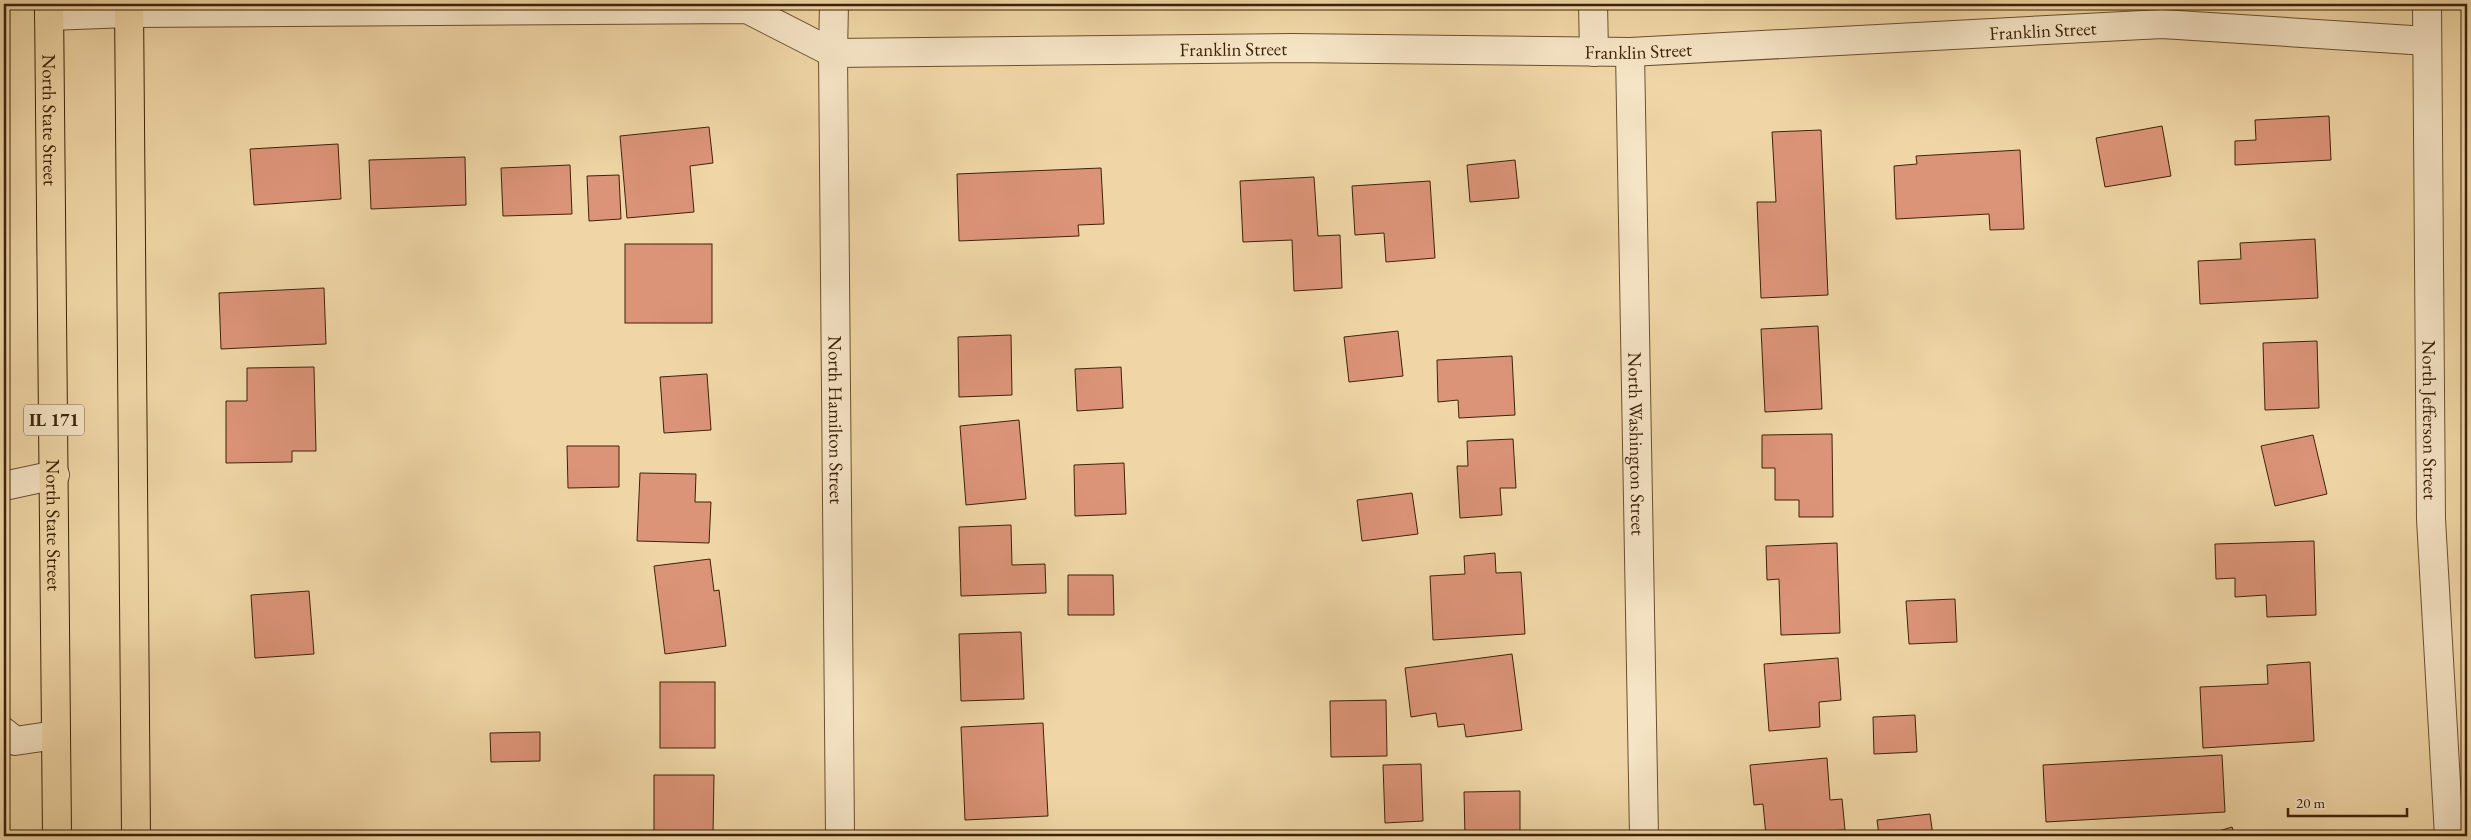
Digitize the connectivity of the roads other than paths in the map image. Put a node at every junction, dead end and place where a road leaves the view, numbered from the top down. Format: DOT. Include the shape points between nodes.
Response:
graph roads {
  1 [pos="834,4"];
  2 [pos="1593,4"];
  3 [pos="2427,4"];
  4 [pos="129,8"];
  5 [pos="49,10"];
  6 [pos="2427,41"];
  7 [pos="1594,52"];
  8 [pos="1630,52"];
  9 [pos="832,53"];
  10 [pos="54,475"];
  11 [pos="4,486"];
  12 [pos="4,732"];
  13 [pos="56,735"];
  14 [pos="57,836"];
  15 [pos="136,836"];
  16 [pos="840,836"];
  17 [pos="1644,836"];
  18 [pos="2449,836"];
  1 -- 9 [label="street, North Hamilton Street"];
  2 -- 7 [label="street"];
  3 -- 6 [label="street, North Jefferson Street"];
  4 -- 5 [label="street, Franklin Street"];
  4 -- 9 [label="street, Franklin Street" via="747,9"];
  4 -- 15 [label="main road"];
  5 -- 10 [label="main road, North State Street / IL 171"];
  6 -- 8 [label="street, Franklin Street" via="2162,24"];
  6 -- 18 [label="street, North Jefferson Street" via="2431,519"];
  7 -- 8 [label="street, Franklin Street"];
  7 -- 9 [label="street, Franklin Street" via="1292,48"];
  8 -- 17 [label="street, North Washington Street"];
  9 -- 16 [label="street, North Hamilton Street"];
  10 -- 11 [label="street"];
  10 -- 13 [label="main road, North State Street / IL 171"];
  12 -- 13 [label="street" via="15,741"];
  13 -- 14 [label="main road, North State Street / IL 171"];
}
